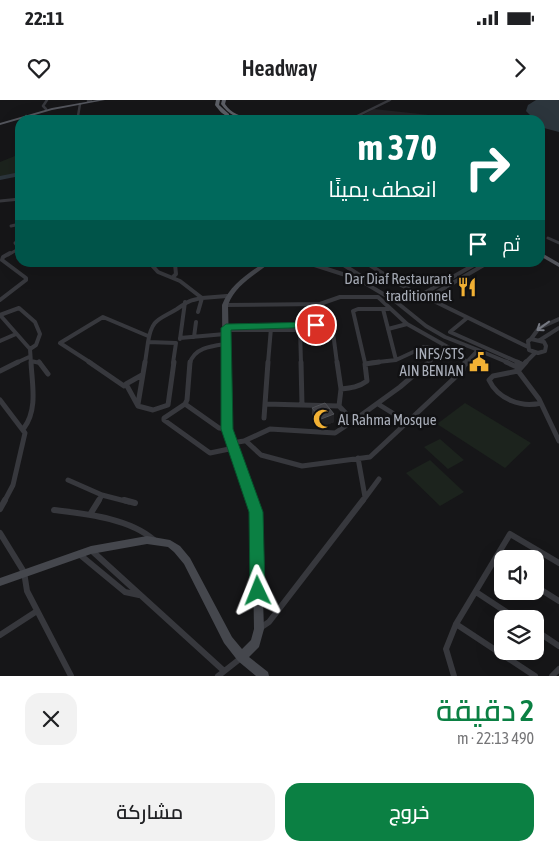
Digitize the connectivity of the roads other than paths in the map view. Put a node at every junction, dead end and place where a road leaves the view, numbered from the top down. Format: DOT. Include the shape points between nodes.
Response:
graph roads {
  1 [pos="47,100"];
  2 [pos="96,100"];
  3 [pos="103,100"];
  4 [pos="218,100"];
  5 [pos="224,100"];
  6 [pos="390,100"];
  7 [pos="89,101"];
  8 [pos="80,104"];
  9 [pos="46,109"];
  10 [pos="28,115"];
  11 [pos="30,115"];
  12 [pos="78,115"];
  13 [pos="231,115"];
  14 [pos="232,115"];
  15 [pos="358,115"];
  16 [pos="15,119"];
  17 [pos="15,119"];
  18 [pos="0,124"];
  19 [pos="15,200"];
  20 [pos="0,201"];
  21 [pos="15,225"];
  22 [pos="11,226"];
  23 [pos="548,238"];
  24 [pos="559,243"];
  25 [pos="15,250"];
  26 [pos="545,253"];
  27 [pos="545,257"];
  28 [pos="1,260"];
  29 [pos="559,260"];
  30 [pos="559,265"];
  31 [pos="154,267"];
  32 [pos="175,267"];
  33 [pos="262,267"];
  34 [pos="321,267"];
  35 [pos="347,267"];
  36 [pos="373,267"];
  37 [pos="470,267"];
  38 [pos="480,267"];
  39 [pos="173,277"];
  40 [pos="458,280"];
  41 [pos="446,281"];
  42 [pos="385,295"];
  43 [pos="421,295"];
  44 [pos="202,298"];
  45 [pos="427,298"];
  46 [pos="0,300"];
  47 [pos="186,301"];
  48 [pos="226,301"];
  49 [pos="386,309"];
  50 [pos="198,312"];
  51 [pos="0,315"];
  52 [pos="467,318"];
  53 [pos="559,319"];
  54 [pos="196,322"];
  55 [pos="407,324"];
  56 [pos="271,328"];
  57 [pos="300,328"];
  58 [pos="559,328"];
  59 [pos="388,329"];
  60 [pos="226,331"];
  61 [pos="16,334"];
  62 [pos="148,336"];
  63 [pos="194,337"];
  64 [pos="180,338"];
  65 [pos="531,339"];
  66 [pos="540,340"];
  67 [pos="0,341"];
  68 [pos="148,342"];
  69 [pos="176,343"];
  70 [pos="225,344"];
  71 [pos="443,347"];
  72 [pos="528,348"];
  73 [pos="30,349"];
  74 [pos="478,350"];
  75 [pos="536,353"];
  76 [pos="30,359"];
  77 [pos="396,360"];
  78 [pos="365,364"];
  79 [pos="466,364"];
  80 [pos="520,368"];
  81 [pos="0,371"];
  82 [pos="48,374"];
  83 [pos="142,375"];
  84 [pos="126,384"];
  85 [pos="341,389"];
  86 [pos="0,400"];
  87 [pos="541,403"];
  88 [pos="185,404"];
  89 [pos="266,404"];
  90 [pos="378,404"];
  91 [pos="302,405"];
  92 [pos="138,406"];
  93 [pos="339,406"];
  94 [pos="264,418"];
  95 [pos="353,421"];
  96 [pos="407,422"];
  97 [pos="24,428"];
  98 [pos="227,429"];
  99 [pos="559,441"];
  100 [pos="247,442"];
  101 [pos="233,446"];
  102 [pos="358,458"];
  103 [pos="380,478"];
  104 [pos="68,480"];
  105 [pos="102,495"];
  106 [pos="365,497"];
  107 [pos="135,503"];
  108 [pos="0,509"];
  109 [pos="54,510"];
  110 [pos="91,513"];
  111 [pos="0,533"];
  112 [pos="155,541"];
  113 [pos="91,550"];
  114 [pos="501,550"];
  115 [pos="537,550"];
  116 [pos="79,554"];
  117 [pos="544,554"];
  118 [pos="494,562"];
  119 [pos="559,563"];
  120 [pos="24,572"];
  121 [pos="0,582"];
  122 [pos="476,592"];
  123 [pos="544,592"];
  124 [pos="140,595"];
  125 [pos="559,601"];
  126 [pos="504,610"];
  127 [pos="37,611"];
  128 [pos="456,624"];
  129 [pos="259,629"];
  130 [pos="0,635"];
  131 [pos="544,636"];
  132 [pos="559,646"];
  133 [pos="242,657"];
  134 [pos="559,669"];
  135 [pos="221,674"];
  136 [pos="72,676"];
  137 [pos="264,676"];
  138 [pos="454,676"];
  139 [pos="535,676"];
  140 [pos="552,676"];
  1 -- 9 [label="street"];
  2 -- 7 [label="main road"];
  3 -- 8 [label="main road"];
  4 -- 13 [label="highway" via="221,110"];
  5 -- 14 [label="highway" via="223,104"];
  6 -- 15 [label="street"];
  7 -- 9 [label="main road"];
  8 -- 11 [label="main road"];
  8 -- 12 [label="street"];
  9 -- 10 [label="main road"];
  16 -- 18 [label="main road"];
  17 -- 18 [label="main road"];
  19 -- 20 [label="street"];
  21 -- 22 [label="street"];
  23 -- 24 [label="street"];
  25 -- 28 [label="street"];
  26 -- 29 [label="main road"];
  27 -- 30 [label="main road"];
  28 -- 46 [label="street" via="26,280"];
  31 -- 39 [label="street"];
  32 -- 39 [label="street"];
  33 -- 48 [label="main road" via="233,288"];
  34 -- 42 [label="street" via="358,279"];
  35 -- 42 [label="street"];
  36 -- 43 [label="street"];
  37 -- 41 [label="street"];
  38 -- 40 [label="street"];
  39 -- 44 [label="street"];
  40 -- 41 [label="street"];
  40 -- 45 [label="street"];
  41 -- 43 [label="street"];
  42 -- 74 [label="street" via="426,326"];
  43 -- 45 [label="street"];
  44 -- 47 [label="street"];
  44 -- 48 [label="street"];
  44 -- 50 [label="street"];
  45 -- 52 [label="street"];
  47 -- 62 [label="street" via="157,319"];
  47 -- 64 [label="street"];
  48 -- 49 [label="street" via="320,304 340,297 374,296 382,300"];
  48 -- 60 [label="main road"];
  49 -- 55 [label="street"];
  49 -- 59 [label="street"];
  49 -- 78 [label="street" via="353,311"];
  51 -- 61 [label="street"];
  51 -- 73 [label="street" via="20,308 26,312 40,332 40,339"];
  52 -- 72 [label="street"];
  52 -- 80 [label="street" via="450,332"];
  53 -- 65 [label="street, one-way" via="549,321 534,332"];
  54 -- 63 [label="street"];
  55 -- 59 [label="street"];
  55 -- 71 [label="street"];
  56 -- 57 [label="street"];
  56 -- 60 [label="street"];
  56 -- 89 [label="street"];
  57 -- 85 [label="street" via="332,325"];
  57 -- 91 [label="street"];
  58 -- 66 [label="street"];
  59 -- 77 [label="street"];
  60 -- 63 [label="street"];
  60 -- 70 [label="main road"];
  61 -- 67 [label="street"];
  61 -- 73 [label="street"];
  62 -- 68 [label="street"];
  62 -- 84 [label="street" via="103,317 61,342 124,386"];
  63 -- 64 [label="street"];
  64 -- 69 [label="street"];
  65 -- 66 [label="street"];
  65 -- 72 [label="street"];
  66 -- 75 [label="street" via="546,344 546,350"];
  68 -- 69 [label="street"];
  68 -- 83 [label="street"];
  69 -- 92 [label="street" via="168,406 153,410"];
  70 -- 88 [label="street" via="195,351 190,359"];
  70 -- 98 [label="main road"];
  71 -- 77 [label="street" via="424,347"];
  71 -- 79 [label="street" via="462,355"];
  71 -- 90 [label="street"];
  72 -- 75 [label="street"];
  73 -- 76 [label="street"];
  74 -- 79 [label="street"];
  74 -- 80 [label="street"];
  75 -- 80 [label="street"];
  76 -- 81 [label="street"];
  76 -- 82 [label="street" via="39,362"];
  76 -- 97 [label="street" via="33,410"];
  77 -- 78 [label="street"];
  78 -- 85 [label="street" via="365,384"];
  79 -- 96 [label="street"];
  80 -- 87 [label="street"];
  80 -- 87 [label="street" via="493,376 489,380 491,387 503,396 528,406"];
  83 -- 84 [label="street"];
  83 -- 92 [label="street"];
  84 -- 92 [label="street"];
  85 -- 93 [label="street"];
  86 -- 97 [label="street" via="18,425"];
  87 -- 99 [label="street"];
  88 -- 98 [label="street" via="219,428"];
  88 -- 101 [label="street" via="164,420 210,453"];
  89 -- 91 [label="street"];
  89 -- 94 [label="street"];
  90 -- 95 [label="street"];
  90 -- 96 [label="street"];
  91 -- 93 [label="street"];
  93 -- 95 [label="street"];
  95 -- 100 [label="street" via="335,433 270,429"];
  96 -- 102 [label="street" via="370,457"];
  97 -- 108 [label="street" via="25,438 13,485"];
  98 -- 101 [label="main road"];
  100 -- 101 [label="street"];
  100 -- 102 [label="street" via="261,455 302,466"];
  101 -- 129 [label="main road" via="256,512"];
  102 -- 106 [label="street"];
  103 -- 106 [label="street"];
  104 -- 105 [label="street"];
  105 -- 107 [label="street"];
  105 -- 110 [label="street"];
  106 -- 129 [label="street" via="269,622"];
  109 -- 110 [label="street"];
  110 -- 112 [label="street" via="147,534"];
  111 -- 120 [label="street"];
  112 -- 113 [label="main road"];
  112 -- 133 [label="main road" via="170,544 183,554 228,640"];
  113 -- 116 [label="main road"];
  113 -- 124 [label="street"];
  114 -- 115 [label="street" via="510,534"];
  116 -- 120 [label="main road"];
  116 -- 124 [label="street" via="125,592"];
  117 -- 119 [label="street"];
  118 -- 122 [label="street"];
  120 -- 121 [label="main road"];
  120 -- 127 [label="street" via="27,591"];
  122 -- 126 [label="street"];
  122 -- 128 [label="street"];
  123 -- 125 [label="street"];
  124 -- 135 [label="street"];
  127 -- 130 [label="street"];
  127 -- 136 [label="street"];
  128 -- 138 [label="street" via="446,649"];
  128 -- 139 [label="street"];
  129 -- 133 [label="main road" via="255,643"];
  131 -- 132 [label="street"];
  133 -- 135 [label="street"];
  133 -- 137 [label="main road"];
  134 -- 140 [label="street"];
}
